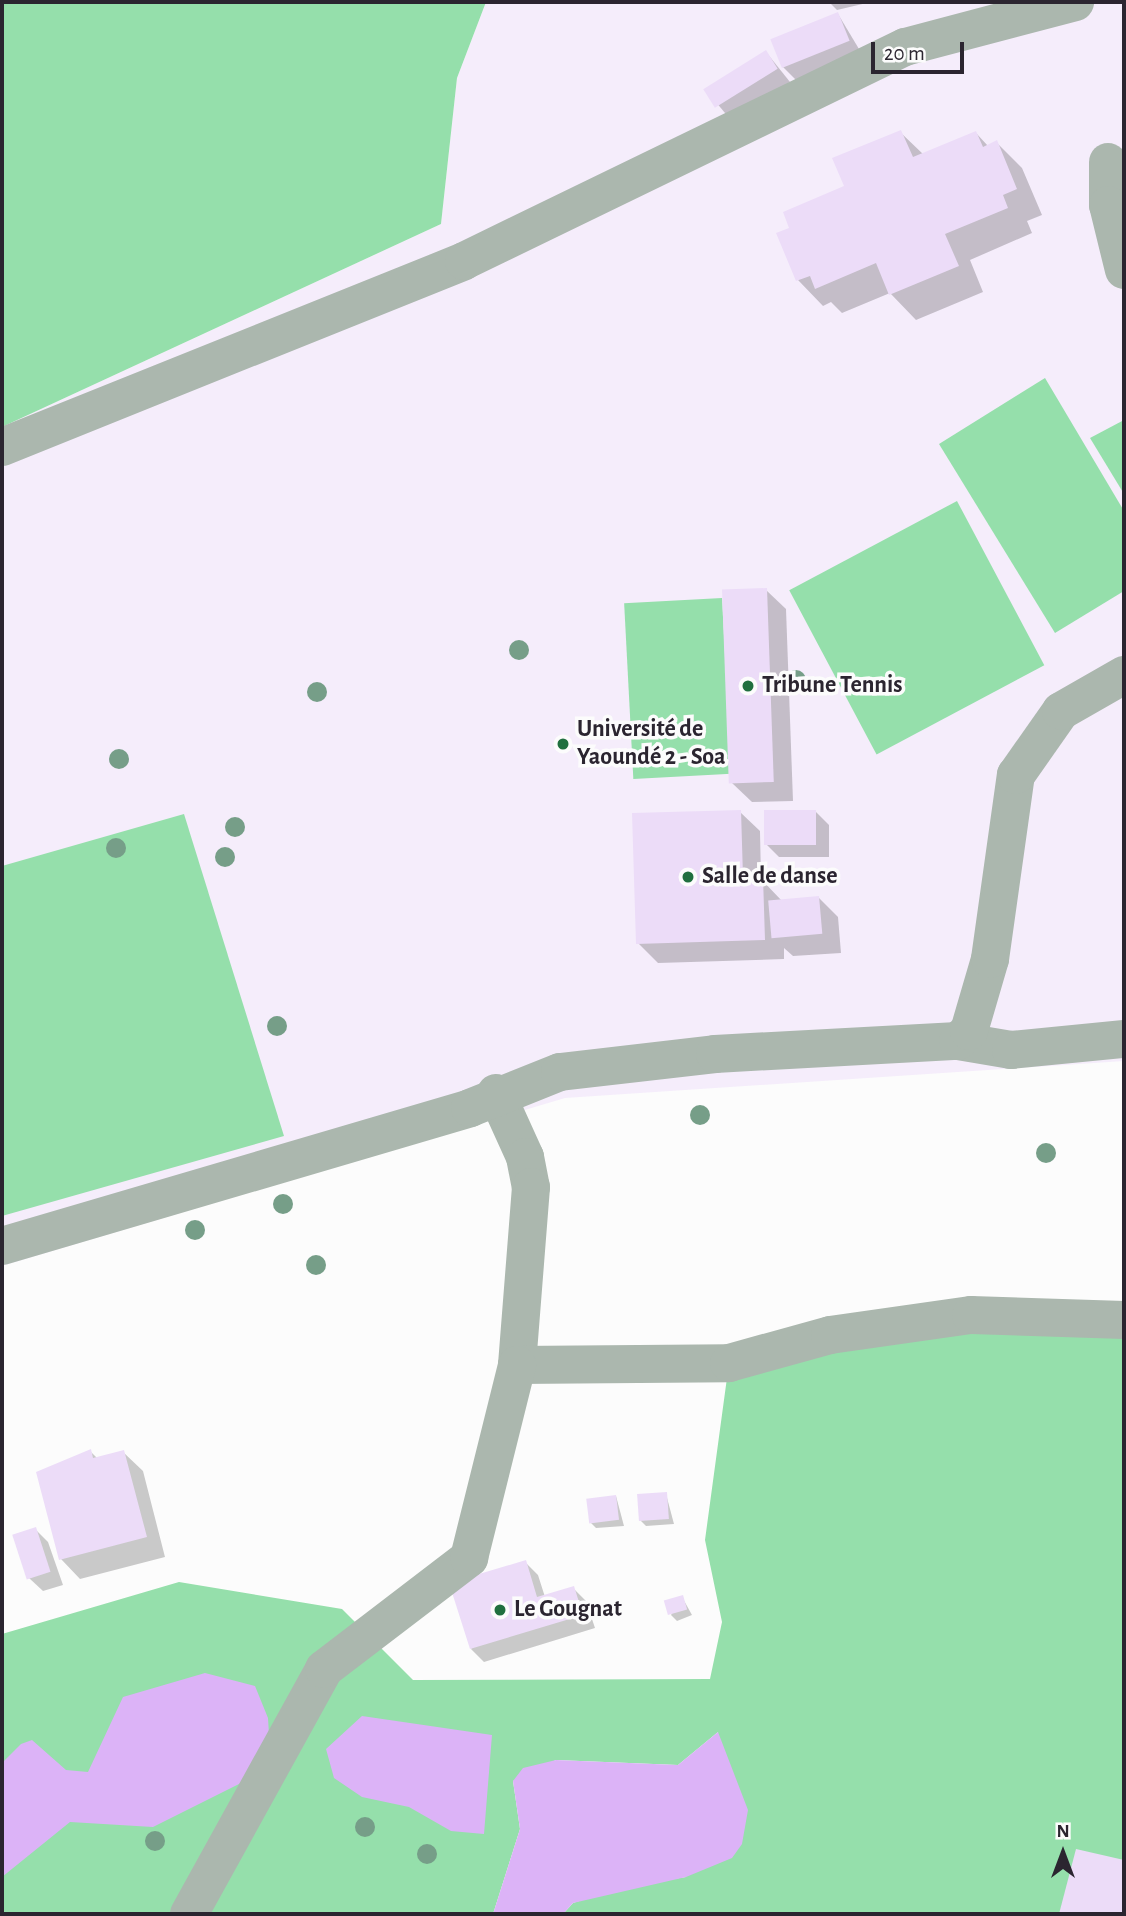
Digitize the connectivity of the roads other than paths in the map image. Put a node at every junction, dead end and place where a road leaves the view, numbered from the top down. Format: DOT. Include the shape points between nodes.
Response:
graph roads {
  1 [pos="1075,2"];
  2 [pos="1108,162"];
  3 [pos="1124,270"];
  4 [pos="2,447"];
  5 [pos="1124,676"];
  6 [pos="1124,1039"];
  7 [pos="958,1041"];
  8 [pos="496,1093"];
  9 [pos="2,1246"];
  10 [pos="1124,1320"];
  11 [pos="517,1365"];
  12 [pos="189,1914"];
  1 -- 4 [label="street" via="905,47 464,261"];
  2 -- 3 [label="street" via="1108,205"];
  5 -- 7 [label="street" via="1061,711 1016,775 990,960 969,1031"];
  6 -- 7 [label="street" via="1011,1050"];
  7 -- 8 [label="street" via="622,1062"];
  8 -- 9 [label="street" via="470,1108"];
  8 -- 11 [label="street" via="525,1157 531,1187"];
  10 -- 11 [label="street" via="971,1314 830,1335 729,1363"];
  11 -- 12 [label="street" via="469,1558 324,1669"];
}
